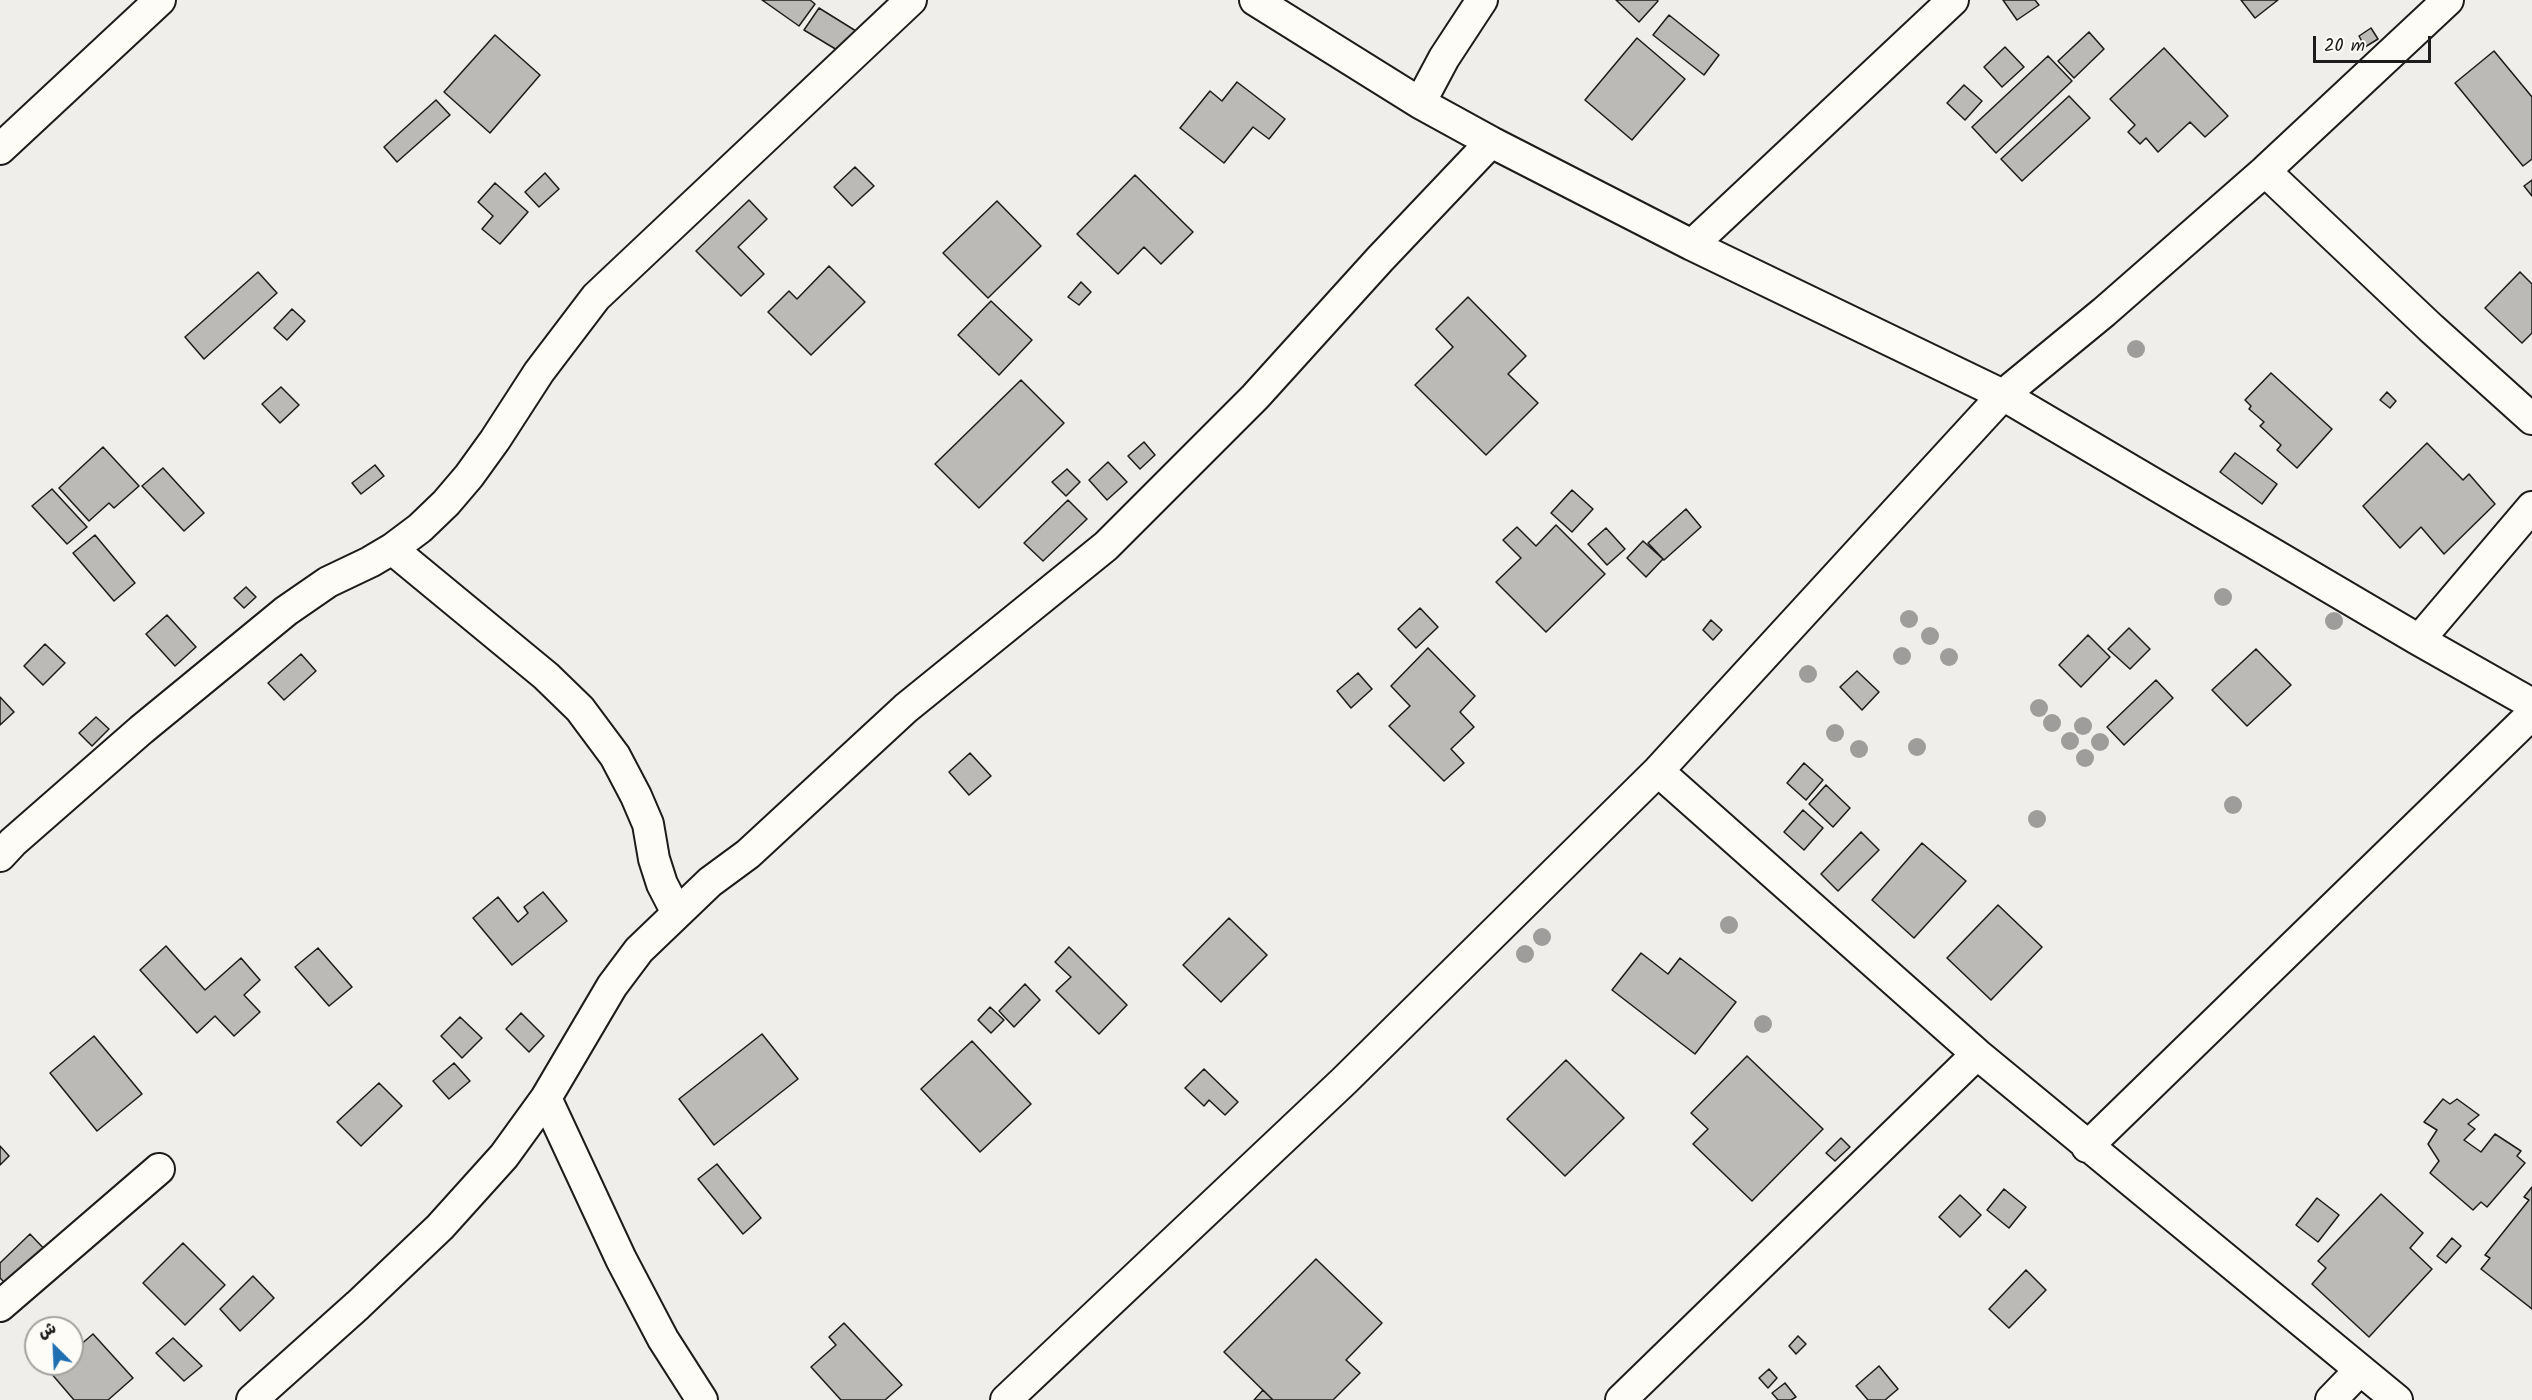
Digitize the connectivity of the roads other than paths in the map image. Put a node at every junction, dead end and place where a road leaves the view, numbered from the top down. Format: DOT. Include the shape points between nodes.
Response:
graph roads {
  1 [pos="160,0"];
  2 [pos="911,0"];
  3 [pos="1255,0"];
  4 [pos="1482,0"];
  5 [pos="1953,0"];
  6 [pos="2448,0"];
  7 [pos="1419,103"];
  8 [pos="1491,142"];
  9 [pos="0,149"];
  10 [pos="2265,171"];
  11 [pos="1692,245"];
  12 [pos="2003,395"];
  13 [pos="2532,419"];
  14 [pos="2532,507"];
  15 [pos="392,549"];
  16 [pos="2419,640"];
  17 [pos="2532,704"];
  18 [pos="2532,714"];
  19 [pos="1658,771"];
  20 [pos="0,856"];
  21 [pos="677,913"];
  22 [pos="1977,1054"];
  23 [pos="546,1098"];
  24 [pos="2087,1147"];
  25 [pos="159,1169"];
  26 [pos="0,1306"];
  27 [pos="2360,1370"];
  28 [pos="252,1400"];
  29 [pos="702,1400"];
  30 [pos="1006,1400"];
  31 [pos="1621,1400"];
  32 [pos="2331,1400"];
  33 [pos="2397,1400"];
  1 -- 9 [label="street"];
  2 -- 15 [label="street" via="596,297 539,372 469,476 420,528"];
  3 -- 7 [label="street"];
  4 -- 7 [label="street"];
  5 -- 11 [label="street"];
  6 -- 10 [label="street"];
  7 -- 8 [label="street"];
  8 -- 11 [label="street"];
  8 -- 21 [label="street" via="1254,397 1106,546 906,708 748,854"];
  10 -- 12 [label="street"];
  10 -- 13 [label="street"];
  11 -- 12 [label="street"];
  12 -- 16 [label="street"];
  12 -- 19 [label="street"];
  14 -- 16 [label="street"];
  15 -- 20 [label="street" via="328,582 286,611 141,730"];
  15 -- 21 [label="street" via="546,676 580,709 615,756 636,796 648,824 662,884"];
  16 -- 17 [label="street"];
  18 -- 24 [label="street"];
  19 -- 22 [label="street"];
  19 -- 30 [label="street" via="1352,1072"];
  21 -- 23 [label="street" via="639,950 612,986"];
  22 -- 24 [label="street"];
  22 -- 31 [label="street"];
  23 -- 28 [label="street" via="504,1156 440,1227"];
  23 -- 29 [label="street" via="663,1340"];
  24 -- 27 [label="street"];
  25 -- 26 [label="street"];
  27 -- 32 [label="street"];
  27 -- 33 [label="street"];
}
